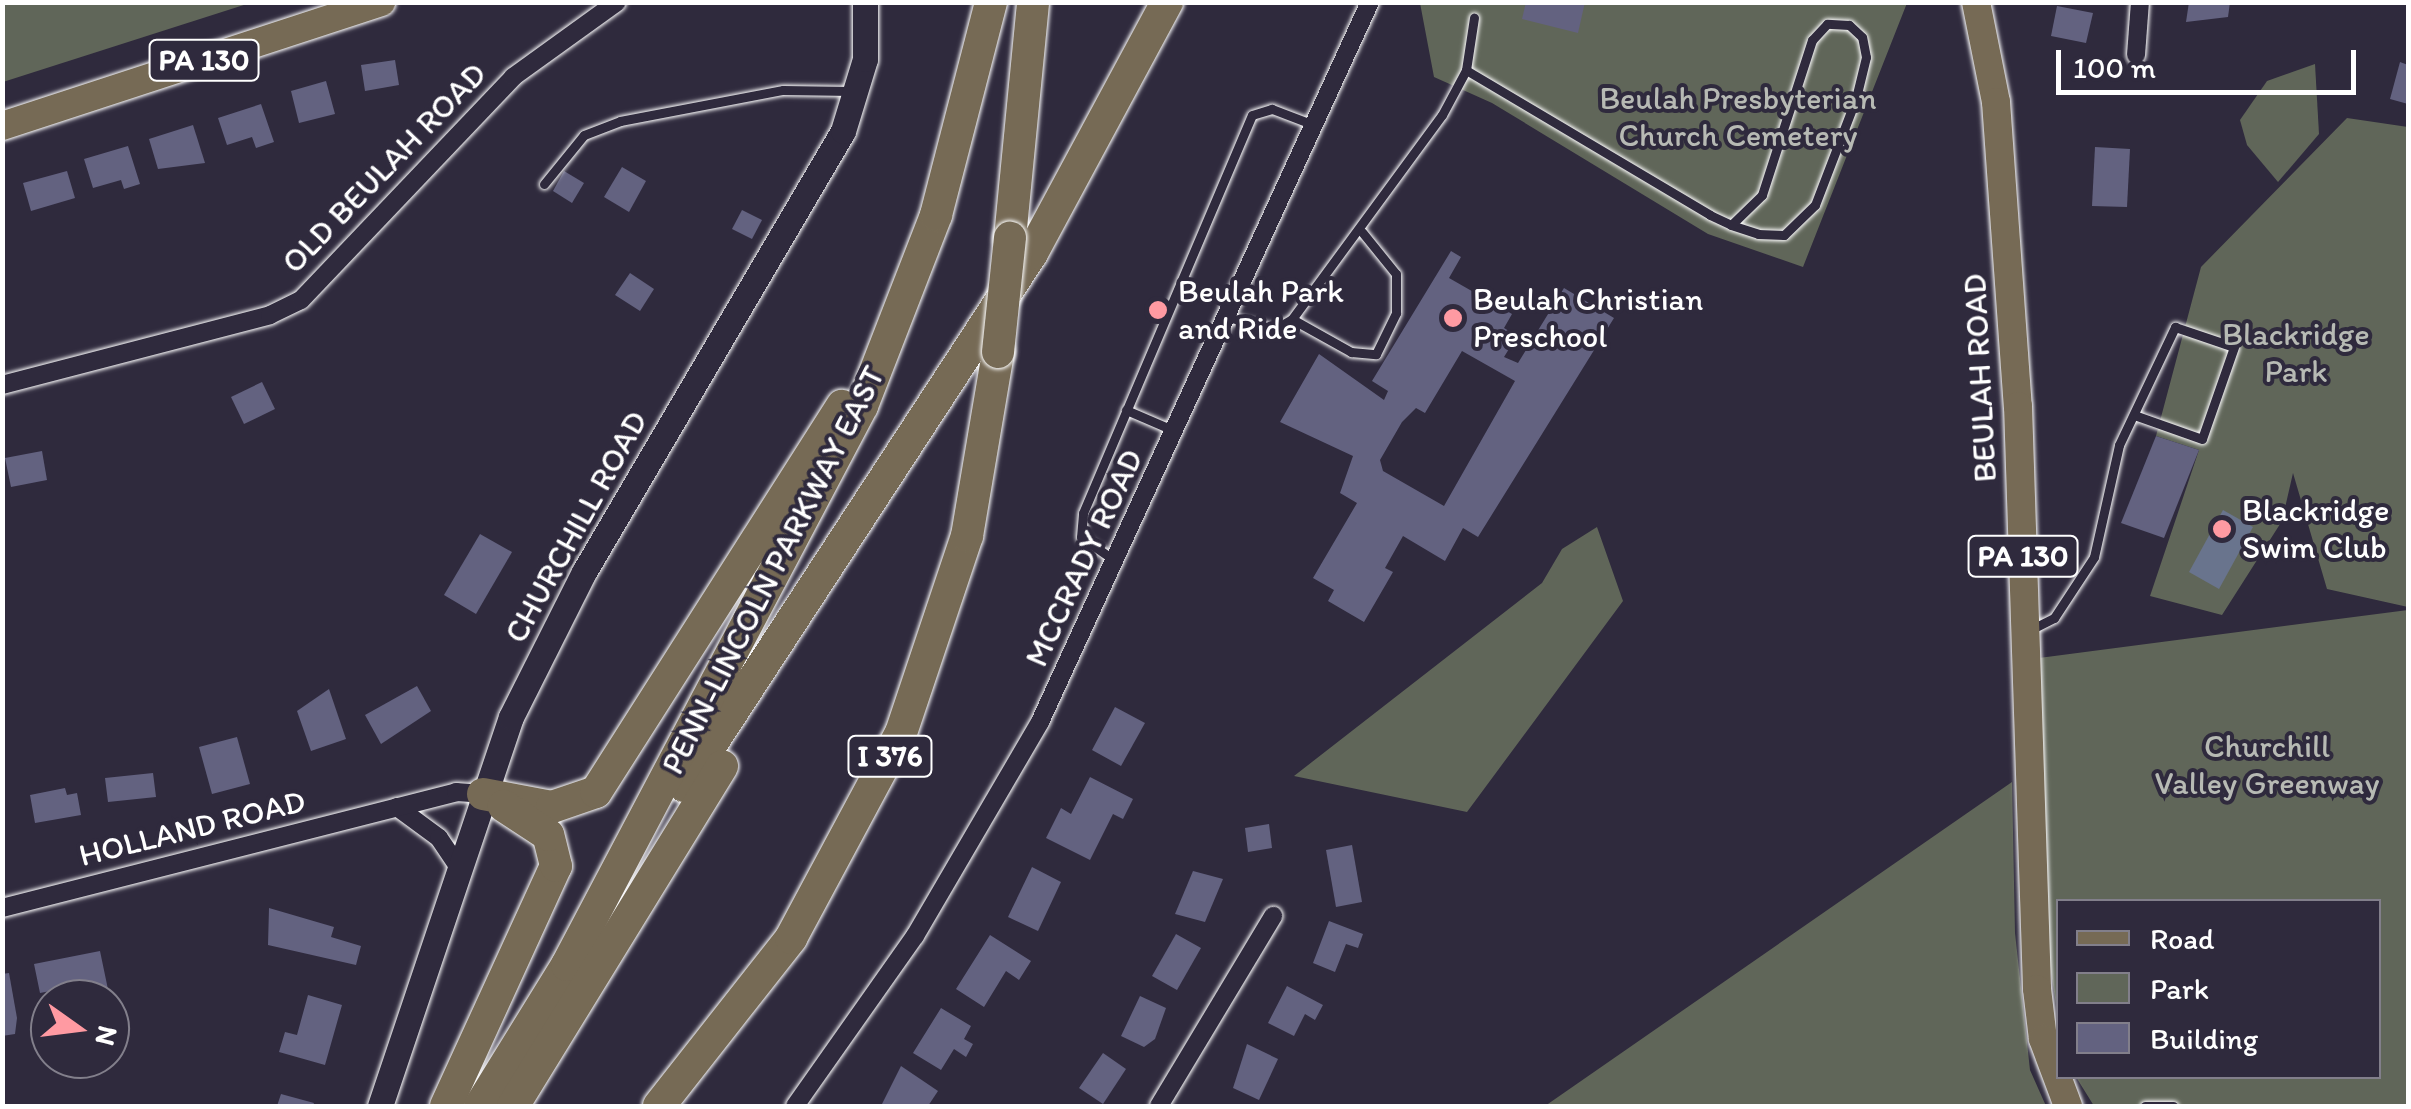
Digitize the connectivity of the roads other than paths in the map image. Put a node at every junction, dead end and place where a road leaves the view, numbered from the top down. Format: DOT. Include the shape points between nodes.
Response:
graph roads {
  1 [pos="382,2"];
  2 [pos="617,2"];
  3 [pos="992,2"];
  4 [pos="1033,2"];
  5 [pos="1166,2"];
  6 [pos="1370,2"];
  7 [pos="1976,2"];
  8 [pos="2140,2"];
  9 [pos="867,5"];
  10 [pos="1474,18"];
  11 [pos="2136,55"];
  12 [pos="1466,70"];
  13 [pos="857,92"];
  14 [pos="1314,125"];
  15 [pos="2,126"];
  16 [pos="544,184"];
  17 [pos="1732,225"];
  18 [pos="1362,232"];
  19 [pos="901,314"];
  20 [pos="1227,317"];
  21 [pos="1292,318"];
  22 [pos="2,385"];
  23 [pos="1126,410"];
  24 [pos="2137,416"];
  25 [pos="1176,431"];
  26 [pos="907,452"];
  27 [pos="1116,561"];
  28 [pos="2026,632"];
  29 [pos="483,794"];
  30 [pos="397,807"];
  31 [pos="460,870"];
  32 [pos="2,908"];
  33 [pos="1273,916"];
  34 [pos="567,965"];
  35 [pos="2056,1075"];
  36 [pos="2058,1079"];
  37 [pos="380,1106"];
  38 [pos="446,1106"];
  39 [pos="480,1106"];
  40 [pos="513,1106"];
  41 [pos="659,1106"];
  42 [pos="795,1106"];
  43 [pos="1159,1106"];
  44 [pos="2068,1106"];
  45 [pos="2145,1106"];
  46 [pos="2172,1106"];
  1 -- 15 [label="main road, PA 130"];
  2 -- 22 [label="street, OLD BEULAH ROAD" via="513,76 301,300 270,315"];
  3 -- 19 [label="highway, PENN-LINCOLN PARKWAY EAST" via="952,165"];
  4 -- 41 [label="highway, I 376, bridge" via="998,352 967,536 901,733 791,938"];
  5 -- 26 [label="highway" via="1032,253"];
  6 -- 14 [label="street, MCCRADY ROAD"];
  7 -- 28 [label="main road, BEULAH ROAD / PA 130" via="2005,197"];
  8 -- 11 [label="street"];
  9 -- 13 [label="street, CHURCHILL ROAD"];
  10 -- 12 [label="lane"];
  12 -- 17 [label="lane"];
  12 -- 18 [label="lane"];
  13 -- 16 [label="lane" via="783,90 620,120 584,136"];
  13 -- 29 [label="street, CHURCHILL ROAD" via="830,154 554,626"];
  14 -- 20 [label="street, MCCRADY ROAD"];
  14 -- 23 [label="lane" via="1272,109 1252,115"];
  17 -- 17 [label="lane" via="1784,235 1814,205 1866,57 1862,37 1849,25 1827,24 1812,40 1762,195"];
  18 -- 21 [label="lane"];
  18 -- 21 [label="lane" via="1396,274 1396,312 1376,354 1351,352"];
  19 -- 29 [label="highway" via="596,792 552,807"];
  19 -- 34 [label="highway, PENN-LINCOLN PARKWAY EAST" via="837,458"];
  20 -- 21 [label="lane" via="1275,329"];
  20 -- 25 [label="street, MCCRADY ROAD"];
  23 -- 25 [label="lane"];
  23 -- 27 [label="lane" via="1082,513 1081,537"];
  24 -- 24 [label="lane" via="2202,439 2234,348 2175,326"];
  24 -- 28 [label="lane" via="2119,444 2106,516 2077,590 2054,618"];
  25 -- 27 [label="street, MCCRADY ROAD"];
  26 -- 34 [label="highway"];
  26 -- 40 [label="highway"];
  27 -- 42 [label="street, MCCRADY ROAD" via="976,837"];
  28 -- 35 [label="main road, BEULAH ROAD / PA 130" via="2036,989 2042,1039"];
  29 -- 30 [label="street, HOLLAND ROAD" via="456,792"];
  29 -- 31 [label="street, CHURCHILL ROAD"];
  29 -- 38 [label="highway" via="548,835 556,866"];
  30 -- 31 [label="street" via="439,838"];
  30 -- 32 [label="street, HOLLAND ROAD"];
  31 -- 37 [label="street, CHURCHILL ROAD"];
  33 -- 43 [label="street"];
  34 -- 39 [label="highway, PENN-LINCOLN PARKWAY EAST"];
  36 -- 44 [label="main road, BEULAH ROAD / PA 130"];
  45 -- 46 [label="lane"];
}
